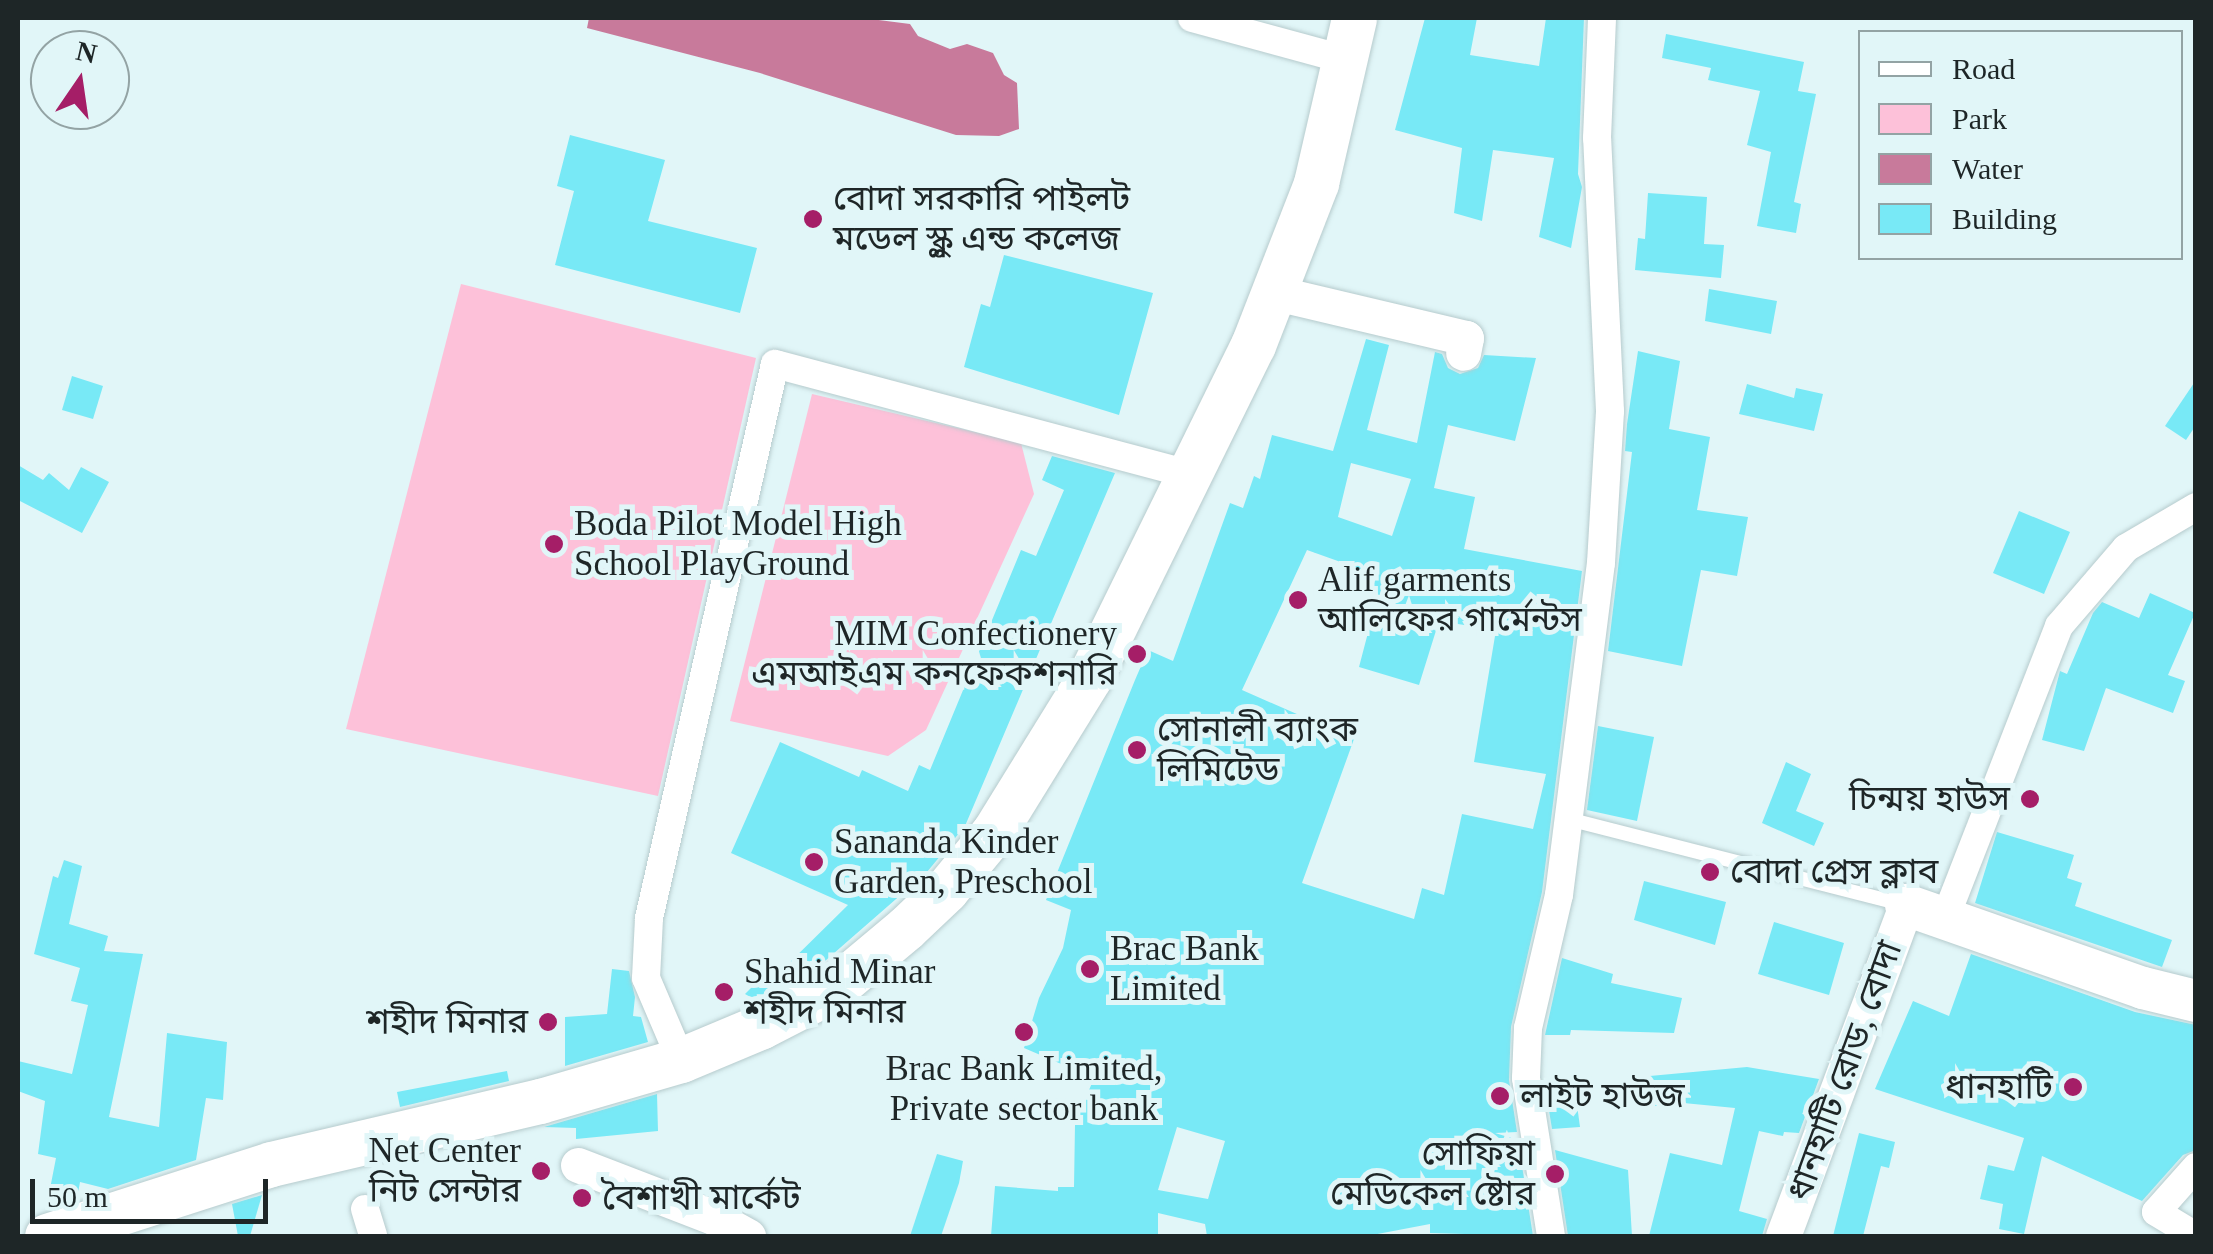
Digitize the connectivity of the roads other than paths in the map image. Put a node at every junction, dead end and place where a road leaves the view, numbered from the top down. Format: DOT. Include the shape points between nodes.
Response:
graph roads {
  1 [pos="1192,18"];
  2 [pos="1602,18"];
  3 [pos="1351,39"];
  4 [pos="1582,254"];
  5 [pos="1604,278"];
  6 [pos="1280,294"];
  7 [pos="1463,353"];
  8 [pos="1188,474"];
  9 [pos="2196,507"];
  10 [pos="1568,820"];
  11 [pos="1926,911"];
  12 [pos="2196,1001"];
  13 [pos="681,1060"];
  14 [pos="578,1165"];
  15 [pos="2196,1167"];
  16 [pos="365,1208"];
  17 [pos="47,1236"];
  18 [pos="373,1236"];
  19 [pos="748,1236"];
  20 [pos="1551,1236"];
  21 [pos="1783,1236"];
  22 [pos="2196,1236"];
  1 -- 3 [label="street"];
  2 -- 5 [label="street"];
  3 -- 8 [label="highway" via="1316,183 1253,345"];
  4 -- 5 [label="lane"];
  5 -- 10 [label="street" via="1610,411 1600,563"];
  6 -- 7 [label="street" via="1466,338"];
  8 -- 13 [label="highway" via="1089,678 994,832 946,890 832,990"];
  8 -- 13 [label="street" via="775,364 649,918 646,978"];
  9 -- 11 [label="street" via="2126,548 2060,626"];
  10 -- 11 [label="lane"];
  10 -- 20 [label="street" via="1528,1028 1526,1078"];
  11 -- 12 [label="main road"];
  11 -- 21 [label="street, ধানহাটি রোড, বোদা"];
  13 -- 17 [label="highway" via="540,1102 270,1164"];
  14 -- 19 [label="street"];
  15 -- 22 [label="street" via="2156,1212"];
  16 -- 18 [label="street"];
}
